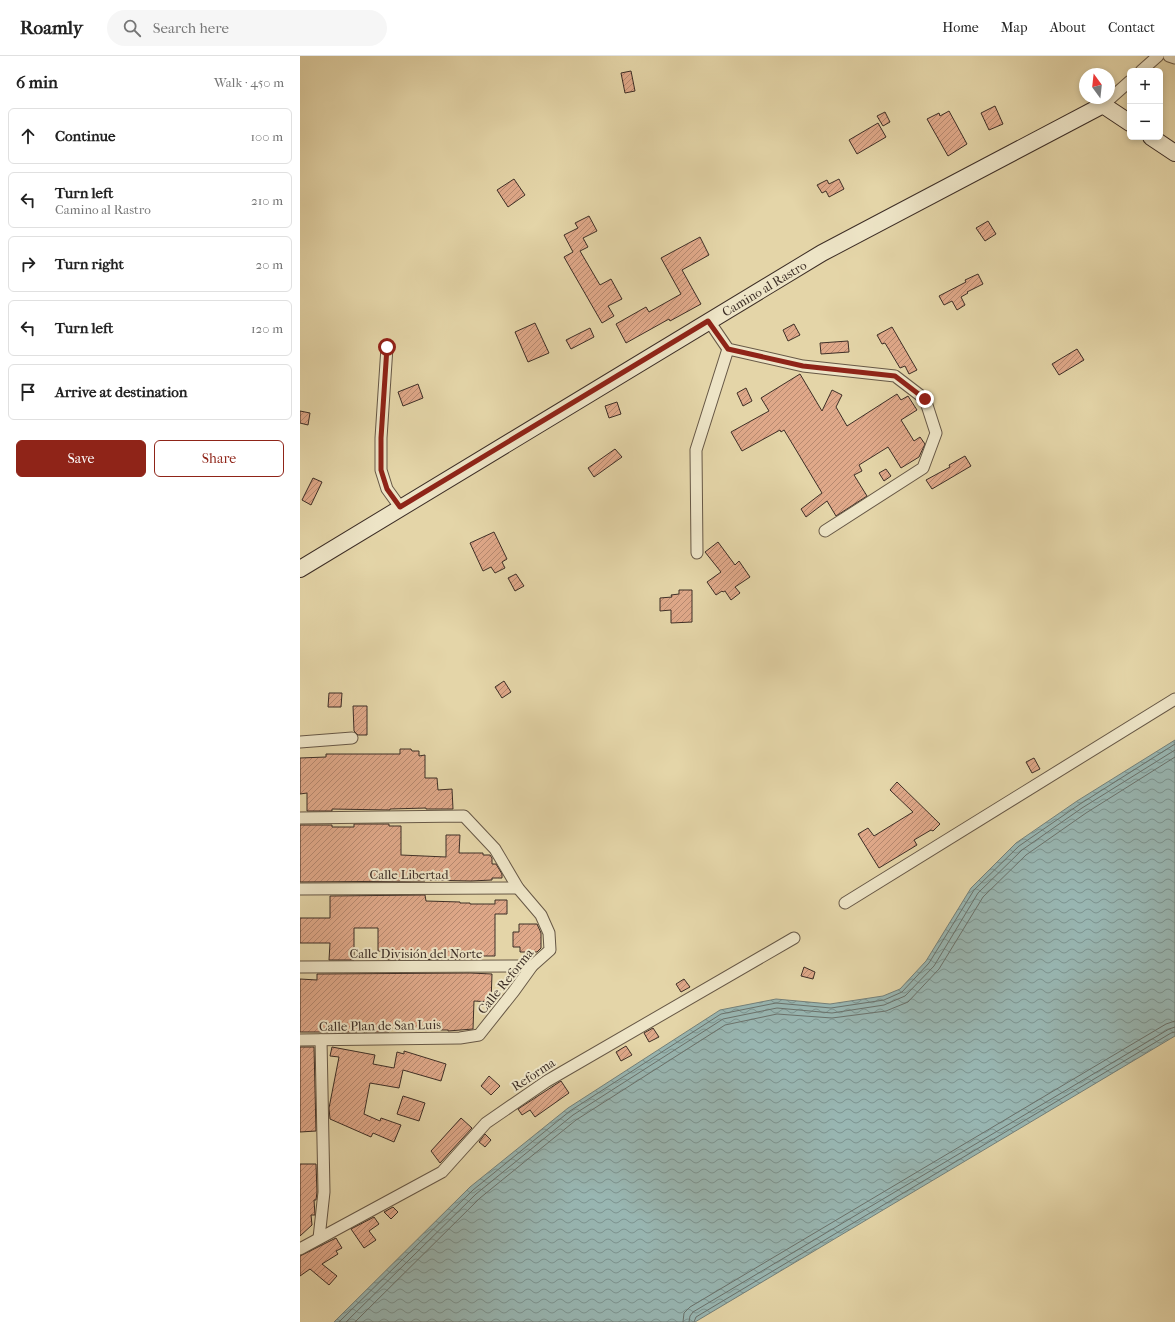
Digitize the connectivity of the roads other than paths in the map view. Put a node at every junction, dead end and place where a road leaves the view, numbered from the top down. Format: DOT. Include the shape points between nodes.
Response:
graph roads {
  1 [pos="1158,56"];
  2 [pos="1169,56"];
  3 [pos="1175,58"];
  4 [pos="1144,68"];
  5 [pos="1127,84"];
  6 [pos="1103,105"];
  7 [pos="1127,121"];
  8 [pos="1156,140"];
  9 [pos="1175,153"];
  10 [pos="708,321"];
  11 [pos="387,347"];
  12 [pos="728,349"];
  13 [pos="400,507"];
  14 [pos="825,531"];
  15 [pos="697,553"];
  16 [pos="300,569"];
  17 [pos="1175,699"];
  18 [pos="352,738"];
  19 [pos="300,742"];
  20 [pos="300,818"];
  21 [pos="518,888"];
  22 [pos="300,889"];
  23 [pos="845,903"];
  24 [pos="794,938"];
  25 [pos="532,966"];
  26 [pos="300,967"];
  27 [pos="460,1038"];
  28 [pos="300,1040"];
  29 [pos="321,1040"];
  30 [pos="319,1238"];
  31 [pos="300,1249"];
  1 -- 4 [label="street"];
  2 -- 3 [label="street"];
  5 -- 6 [label="street, Camino al Rastro"];
  6 -- 7 [label="street"];
  6 -- 10 [label="street, Camino al Rastro" via="822,253"];
  8 -- 9 [label="street"];
  10 -- 12 [label="street"];
  10 -- 13 [label="street, Camino al Rastro"];
  11 -- 13 [label="street" via="381,470 387,489"];
  12 -- 14 [label="street" via="803,366 895,376 925,399 936,433 923,468"];
  12 -- 15 [label="street" via="696,450"];
  13 -- 16 [label="street, Camino al Rastro"];
  17 -- 23 [label="street"];
  18 -- 19 [label="street"];
  20 -- 21 [label="street" via="464,816 495,849"];
  21 -- 22 [label="street, Calle Libertad"];
  21 -- 25 [label="street, Calle Reforma" via="541,915 549,933 550,950"];
  24 -- 30 [label="street, Reforma" via="547,1081 486,1124 442,1172"];
  25 -- 26 [label="street, Calle División del Norte"];
  25 -- 27 [label="street, Calle Reforma" via="479,1035"];
  27 -- 29 [label="street, Calle Plan de San Luis"];
  28 -- 29 [label="street, Calle Plan de San Luis"];
  29 -- 30 [label="street" via="324,1192"];
  30 -- 31 [label="street, Reforma"];
}
